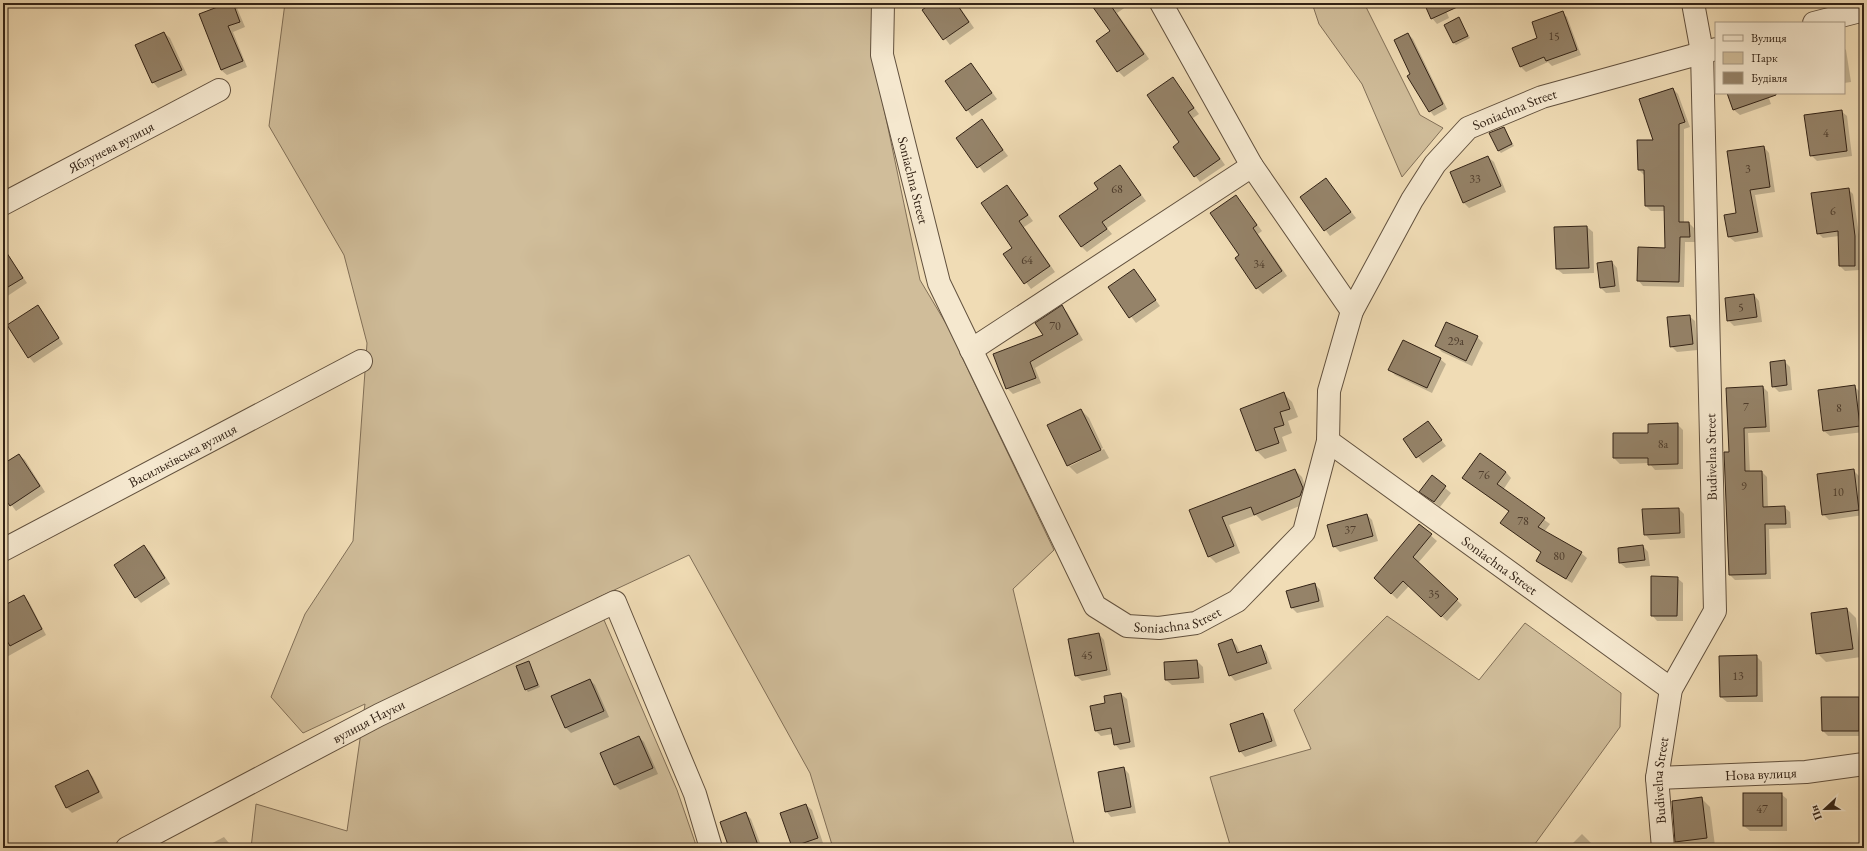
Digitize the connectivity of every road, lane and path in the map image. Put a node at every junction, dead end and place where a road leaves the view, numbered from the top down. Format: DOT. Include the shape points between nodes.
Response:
graph roads {
  1 [pos="883,3"];
  2 [pos="1161,3"];
  3 [pos="1692,3"];
  4 [pos="1864,10"];
  5 [pos="1818,22"];
  6 [pos="1709,50"];
  7 [pos="219,90"];
  8 [pos="1252,166"];
  9 [pos="3,204"];
  10 [pos="1352,311"];
  11 [pos="972,350"];
  12 [pos="361,361"];
  13 [pos="1328,441"];
  14 [pos="3,550"];
  15 [pos="1671,689"];
  16 [pos="1864,764"];
  17 [pos="1656,778"];
  18 [pos="127,848"];
  19 [pos="711,848"];
  20 [pos="1663,848"];
  1 -- 11 [label="street, Soniachna Street" via="882,55 939,283"];
  2 -- 8 [label="street"];
  3 -- 6 [label="street"];
  4 -- 5 [label="street"];
  6 -- 10 [label="street, Soniachna Street" via="1542,97 1468,128 1435,164"];
  6 -- 15 [label="street, Budivelna Street" via="1715,610"];
  7 -- 9 [label="street, Яблунева вулиця"];
  8 -- 10 [label="street"];
  8 -- 11 [label="street"];
  10 -- 13 [label="street, Soniachna Street" via="1329,391"];
  11 -- 13 [label="street, Soniachna Street" via="1095,606 1127,626 1160,628 1196,623 1237,601 1304,532"];
  12 -- 14 [label="street, Васильківська вулиця"];
  13 -- 15 [label="street, Soniachna Street"];
  15 -- 17 [label="street, Budivelna Street"];
  16 -- 17 [label="street, Нова вулиця" via="1806,772"];
  17 -- 20 [label="street, Budivelna Street"];
  18 -- 19 [label="street, вулиця Науки" via="379,715 615,602 695,794"];
}
